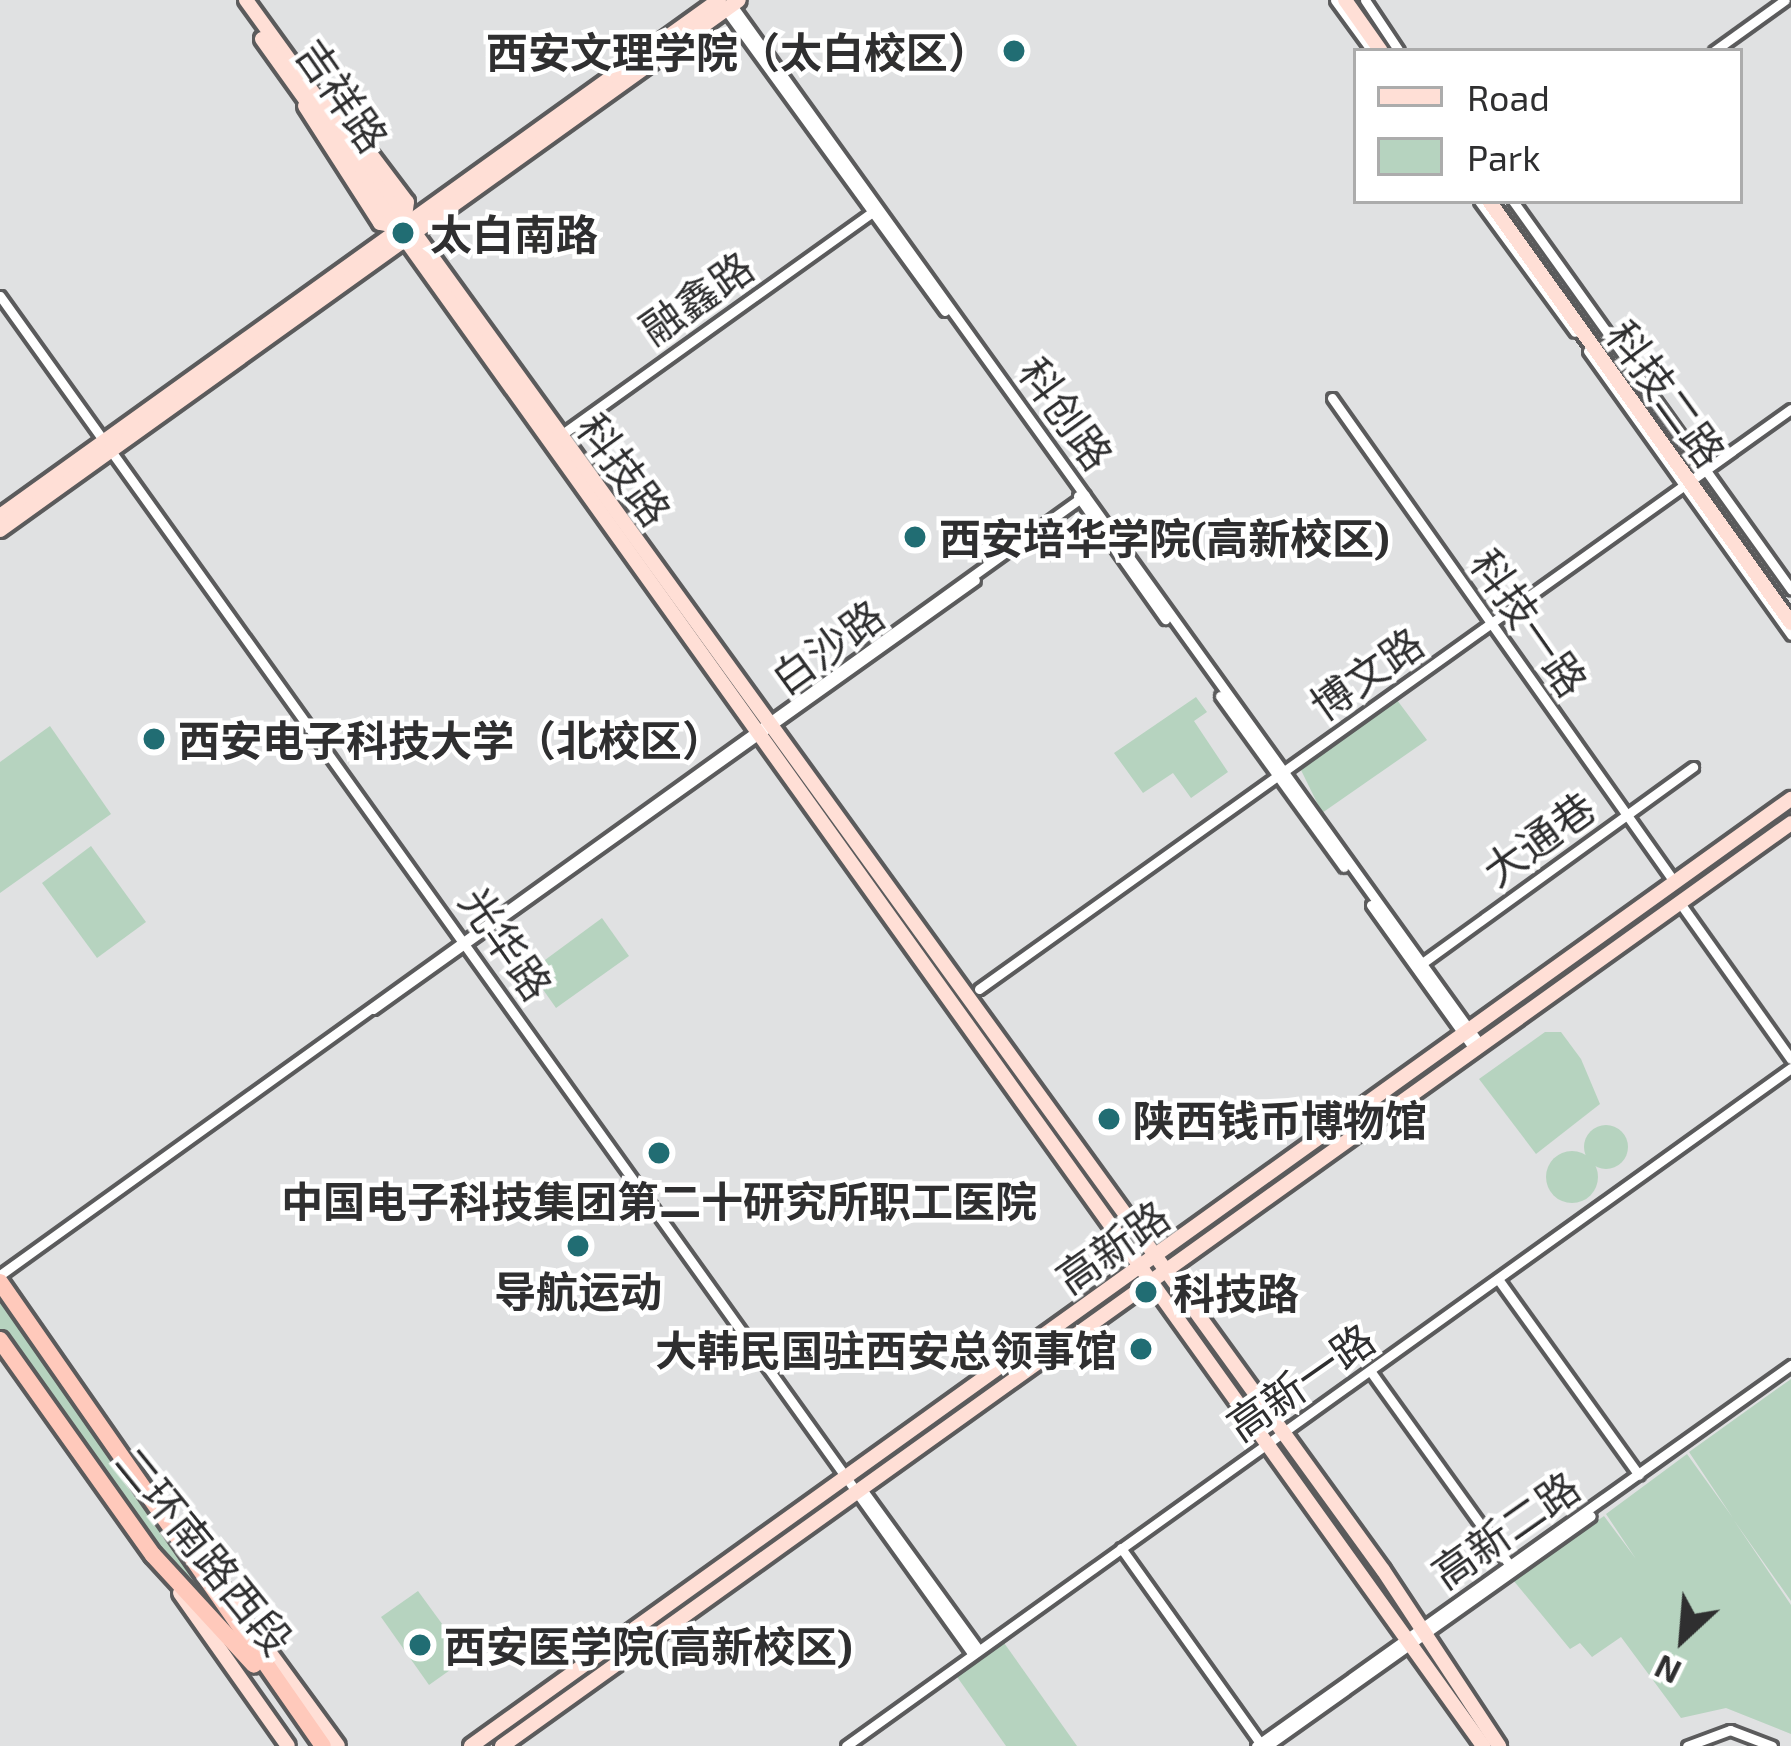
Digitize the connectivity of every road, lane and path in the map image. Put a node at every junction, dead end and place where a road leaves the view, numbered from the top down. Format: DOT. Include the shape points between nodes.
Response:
graph roads {
  1 [pos="234,0"];
  2 [pos="246,0"];
  3 [pos="1335,0"];
  4 [pos="1349,0"];
  5 [pos="1364,0"];
  6 [pos="1774,0"];
  7 [pos="1785,0"];
  8 [pos="726,2"];
  9 [pos="1370,48"];
  10 [pos="1384,48"];
  11 [pos="1397,48"];
  12 [pos="1707,48"];
  13 [pos="1718,48"];
  14 [pos="306,92"];
  15 [pos="1501,204"];
  16 [pos="876,209"];
  17 [pos="404,227"];
  18 [pos="0,286"];
  19 [pos="0,296"];
  20 [pos="1332,398"];
  21 [pos="1791,409"];
  22 [pos="555,438"];
  23 [pos="109,443"];
  24 [pos="1693,480"];
  25 [pos="1084,499"];
  26 [pos="0,516"];
  27 [pos="0,530"];
  28 [pos="1791,590"];
  29 [pos="1791,611"];
  30 [pos="1791,623"];
  31 [pos="1490,625"];
  32 [pos="1791,635"];
  33 [pos="764,728"];
  34 [pos="1694,767"];
  35 [pos="1281,775"];
  36 [pos="1791,799"];
  37 [pos="1627,814"];
  38 [pos="1791,824"];
  39 [pos="1675,883"];
  40 [pos="1680,903"];
  41 [pos="465,941"];
  42 [pos="1421,964"];
  43 [pos="979,989"];
  44 [pos="1468,1034"];
  45 [pos="1478,1048"];
  46 [pos="1791,1059"];
  47 [pos="1791,1068"];
  48 [pos="1149,1261"];
  49 [pos="0,1279"];
  50 [pos="1156,1279"];
  51 [pos="1498,1279"];
  52 [pos="0,1340"];
  53 [pos="1791,1369"];
  54 [pos="1371,1372"];
  55 [pos="1274,1440"];
  56 [pos="847,1476"];
  57 [pos="1640,1477"];
  58 [pos="858,1490"];
  59 [pos="168,1517"];
  60 [pos="1121,1548"];
  61 [pos="152,1555"];
  62 [pos="1512,1569"];
  63 [pos="1415,1637"];
  64 [pos="975,1651"];
  65 [pos="1261,1745"];
  66 [pos="288,1746"];
  67 [pos="313,1746"];
  68 [pos="323,1746"];
  69 [pos="338,1746"];
  70 [pos="471,1746"];
  71 [pos="502,1746"];
  72 [pos="846,1746"];
  73 [pos="1483,1746"];
  74 [pos="1499,1746"];
  75 [pos="1687,1746"];
  76 [pos="1772,1746"];
  1 -- 14 [label="main road, 吉祥路"];
  2 -- 14 [label="main road, 吉祥路"];
  3 -- 9 [label="street"];
  4 -- 10 [label="main road"];
  5 -- 11 [label="street"];
  6 -- 12 [label="street"];
  7 -- 13 [label="street"];
  8 -- 16 [label="street, 科创路"];
  8 -- 17 [label="main road"];
  14 -- 17 [label="main road, 吉祥路"];
  14 -- 17 [label="main road" via="346,118 407,202"];
  15 -- 24 [label="main road, 科技二路"];
  16 -- 22 [label="street, 融鑫路"];
  16 -- 25 [label="street, 科创路"];
  17 -- 22 [label="main road, 科技路"];
  17 -- 23 [label="main road"];
  18 -- 23 [label="street, 光华路"];
  19 -- 23 [label="street, 光华路"];
  20 -- 31 [label="street, 科技一路"];
  21 -- 24 [label="street, 博文路"];
  22 -- 33 [label="main road, 科技路"];
  23 -- 26 [label="main road"];
  23 -- 27 [label="main road"];
  23 -- 41 [label="street, 光华路"];
  24 -- 28 [label="street"];
  24 -- 29 [label="main road, 科技二路"];
  24 -- 30 [label="main road, 科技二路"];
  24 -- 31 [label="street, 博文路"];
  24 -- 32 [label="street"];
  25 -- 33 [label="street, 白沙路"];
  25 -- 35 [label="street, 科创路"];
  31 -- 35 [label="street, 博文路"];
  31 -- 37 [label="street, 科技一路"];
  33 -- 41 [label="street, 白沙路"];
  33 -- 48 [label="main road, 科技路"];
  34 -- 37 [label="street, 大通巷"];
  35 -- 42 [label="street, 科创路"];
  35 -- 43 [label="street, 博文路"];
  35 -- 44 [label="street, 科创路"];
  36 -- 39 [label="main road, 高新路"];
  37 -- 39 [label="street, 科技一路"];
  37 -- 42 [label="street, 大通巷"];
  38 -- 40 [label="main road, 高新路"];
  39 -- 44 [label="main road, 高新路"];
  40 -- 45 [label="main road, 高新路"];
  40 -- 46 [label="street"];
  41 -- 49 [label="street, 白沙路"];
  41 -- 56 [label="street, 光华路"];
  42 -- 44 [label="street, 科创路"];
  44 -- 45 [label="street, 科创路"];
  44 -- 48 [label="main road, 高新路"];
  45 -- 50 [label="main road, 高新路"];
  47 -- 51 [label="street, 高新一路"];
  48 -- 50 [label="main road, 科技路"];
  48 -- 56 [label="main road, 高新路"];
  49 -- 59 [label="highway, 二环南路西段"];
  50 -- 55 [label="main road, 科技路"];
  50 -- 58 [label="main road, 高新路"];
  51 -- 54 [label="street, 高新一路"];
  51 -- 57 [label="street"];
  52 -- 61 [label="highway, 二环南路西段"];
  53 -- 57 [label="street, 高新二路"];
  54 -- 55 [label="street, 高新一路"];
  54 -- 62 [label="street"];
  55 -- 60 [label="street, 高新一路"];
  55 -- 63 [label="main road, 科技路"];
  56 -- 58 [label="street, 光华路"];
  56 -- 70 [label="main road, 高新路"];
  57 -- 62 [label="street, 高新二路"];
  58 -- 64 [label="street, 光华路"];
  58 -- 71 [label="main road, 高新路"];
  59 -- 68 [label="highway, 二环南路西段"];
  59 -- 69 [label="main road, 二环南路西段"];
  60 -- 64 [label="street, 高新一路"];
  60 -- 65 [label="street"];
  61 -- 66 [label="main road"];
  61 -- 67 [label="highway, 二环南路西段" via="255,1666"];
  62 -- 63 [label="street, 高新二路"];
  63 -- 65 [label="street, 高新二路"];
  63 -- 73 [label="main road, 科技路"];
  63 -- 74 [label="main road, 科技路"];
  64 -- 72 [label="street, 高新一路"];
  75 -- 76 [label="street" via="1730,1730"];
}
